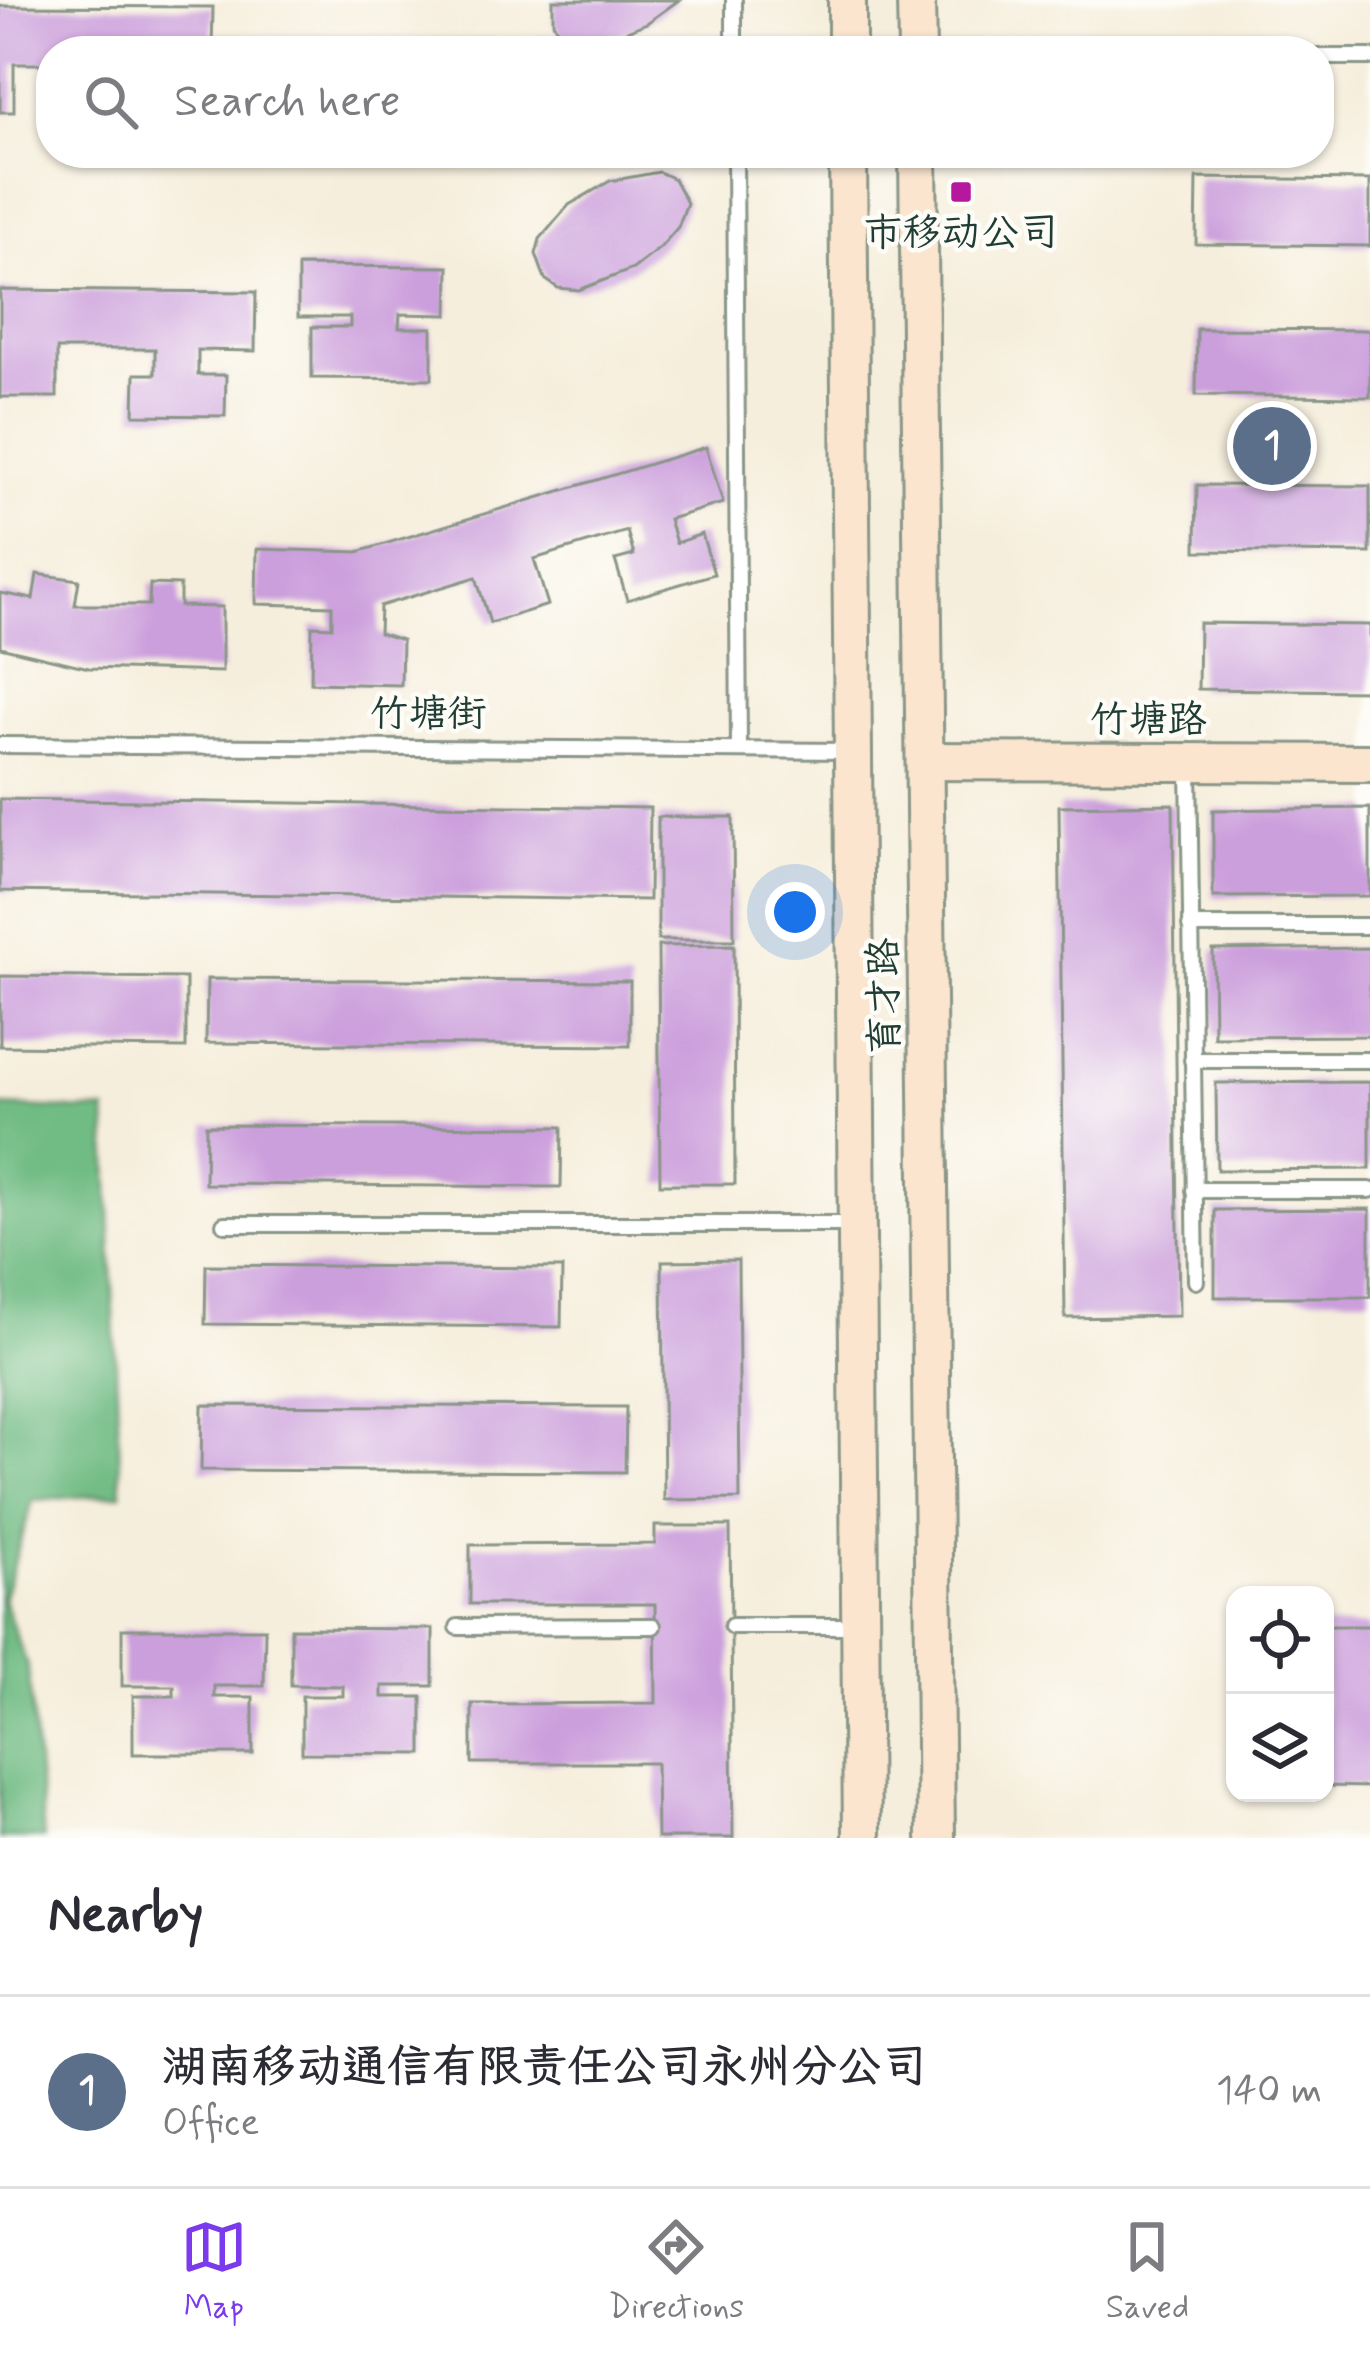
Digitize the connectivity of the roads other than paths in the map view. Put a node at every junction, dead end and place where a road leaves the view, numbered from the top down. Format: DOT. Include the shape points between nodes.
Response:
graph roads {
  1 [pos="734,0"];
  2 [pos="847,0"];
  3 [pos="916,0"];
  4 [pos="734,36"];
  5 [pos="847,36"];
  6 [pos="917,36"];
  7 [pos="1334,57"];
  8 [pos="1370,57"];
  9 [pos="735,168"];
  10 [pos="848,168"];
  11 [pos="918,168"];
  12 [pos="0,745"];
  13 [pos="739,750"];
  14 [pos="856,751"];
  15 [pos="925,761"];
  16 [pos="1370,763"];
  17 [pos="1189,764"];
  18 [pos="1190,926"];
  19 [pos="1370,926"];
  20 [pos="1192,1060"];
  21 [pos="1370,1060"];
  22 [pos="1194,1190"];
  23 [pos="1370,1190"];
  24 [pos="224,1224"];
  25 [pos="859,1224"];
  26 [pos="1196,1281"];
  27 [pos="653,1626"];
  28 [pos="731,1626"];
  29 [pos="861,1626"];
  30 [pos="458,1627"];
  31 [pos="862,1838"];
  32 [pos="936,1838"];
  1 -- 4 [label="lane"];
  2 -- 5 [label="main road"];
  3 -- 6 [label="main road"];
  7 -- 8 [label="lane"];
  9 -- 13 [label="lane"];
  10 -- 14 [label="main road, 育才路"];
  11 -- 15 [label="main road, 育才路"];
  12 -- 13 [label="lane, 竹塘街"];
  13 -- 14 [label="lane, 竹塘街"];
  14 -- 25 [label="main road, 育才路"];
  15 -- 17 [label="main road, 竹塘路"];
  15 -- 32 [label="main road, 育才路"];
  16 -- 17 [label="main road, 竹塘路"];
  17 -- 18 [label="lane"];
  18 -- 19 [label="lane"];
  18 -- 20 [label="lane"];
  20 -- 21 [label="lane"];
  20 -- 22 [label="lane"];
  22 -- 23 [label="lane"];
  22 -- 26 [label="lane"];
  24 -- 25 [label="lane"];
  25 -- 29 [label="main road, 育才路"];
  27 -- 30 [label="lane"];
  28 -- 29 [label="lane"];
  29 -- 31 [label="main road, 育才路"];
}
